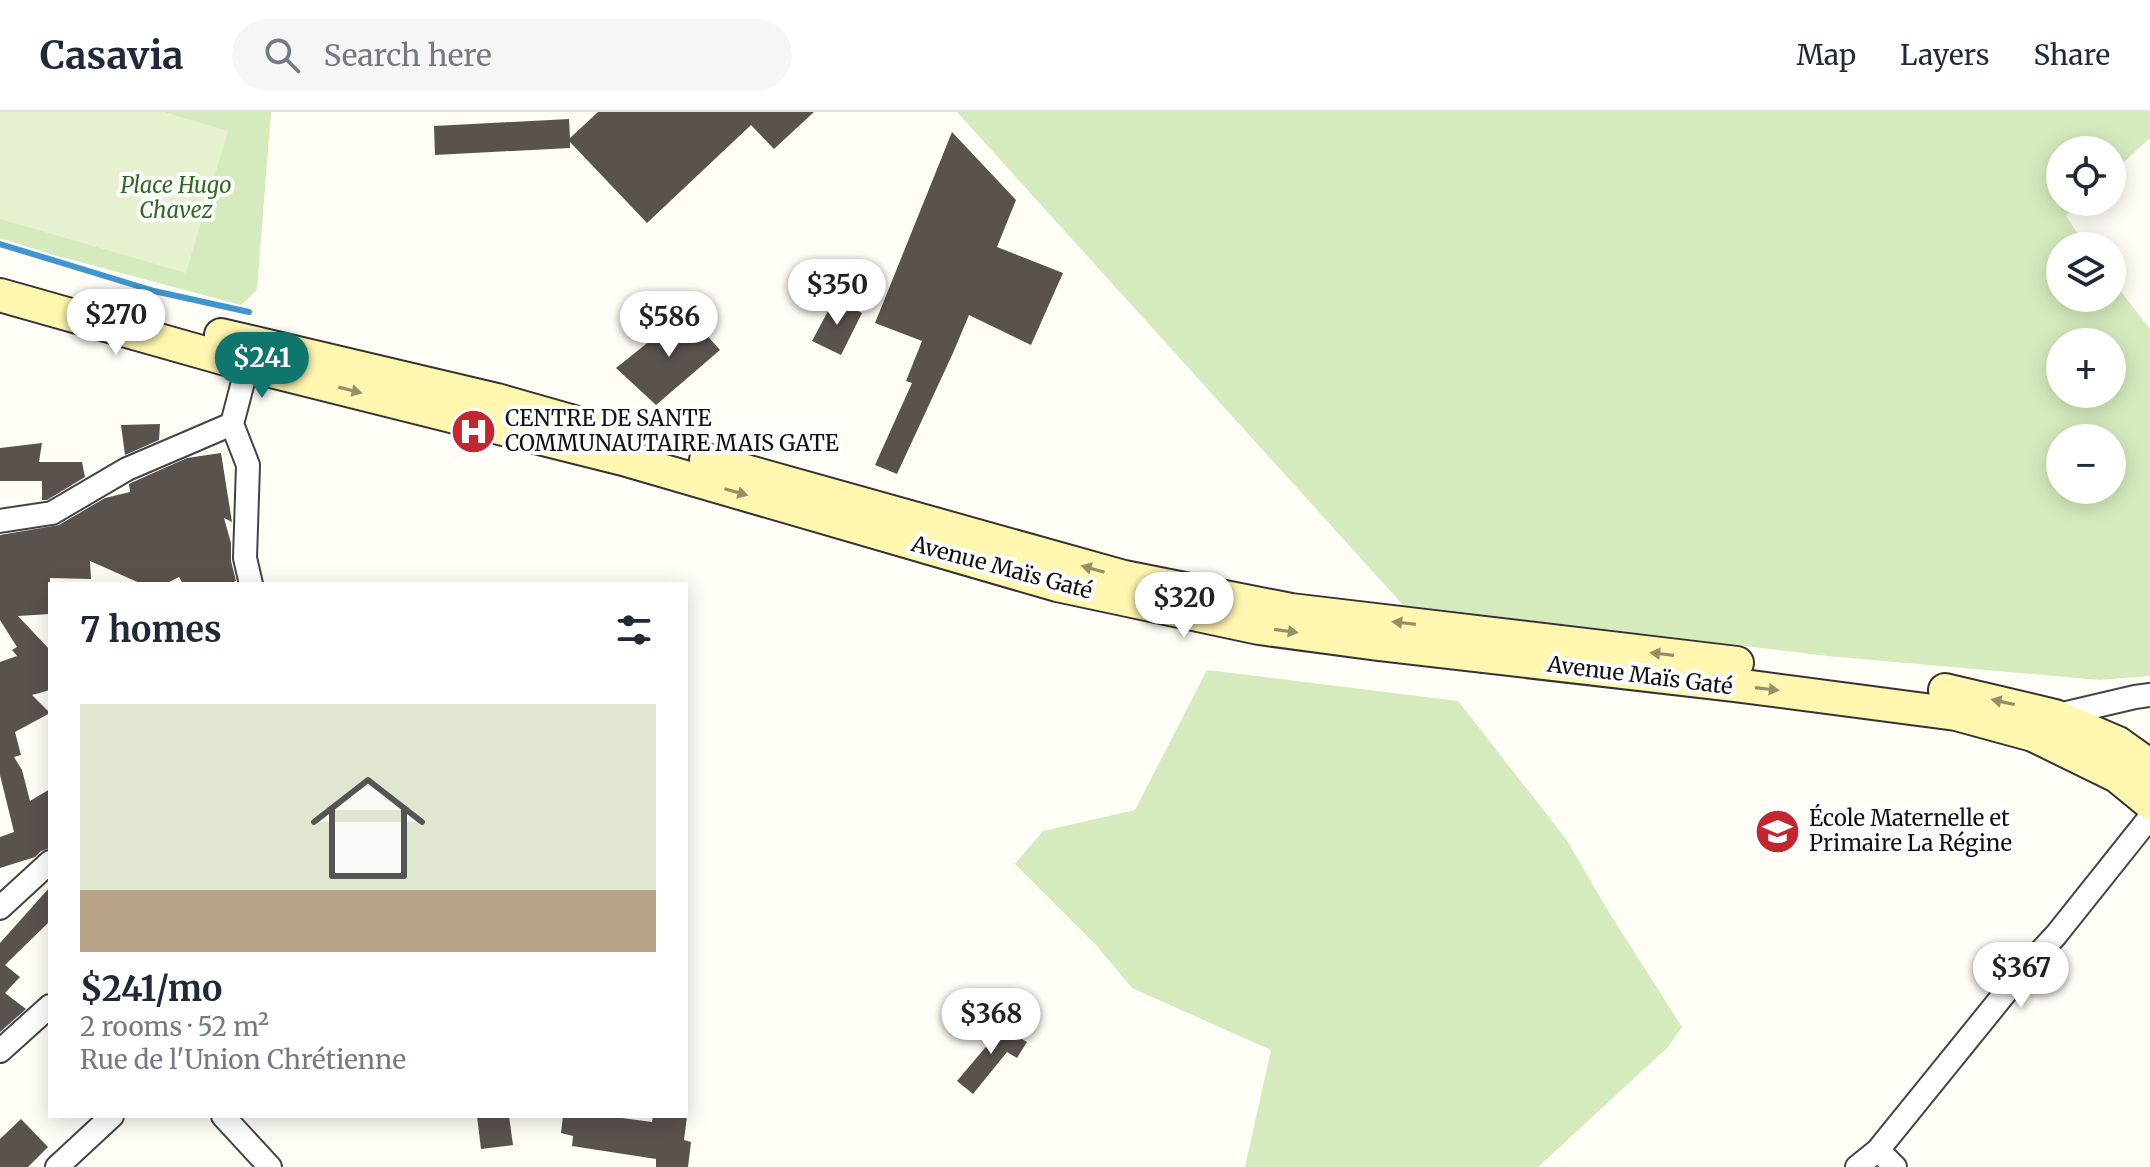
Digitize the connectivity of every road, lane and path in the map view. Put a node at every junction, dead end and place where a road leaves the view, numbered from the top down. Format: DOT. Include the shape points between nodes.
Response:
graph roads {
  1 [pos="0,272"];
  2 [pos="0,295"];
  3 [pos="250,354"];
  4 [pos="232,424"];
  5 [pos="0,521"];
  6 [pos="251,582"];
  7 [pos="2150,695"];
  8 [pos="2044,725"];
  9 [pos="2150,766"];
  10 [pos="2150,803"];
  11 [pos="2150,817"];
  12 [pos="48,864"];
  13 [pos="0,908"];
  14 [pos="48,1008"];
  15 [pos="0,1051"];
  16 [pos="110,1118"];
  17 [pos="225,1118"];
  18 [pos="1878,1150"];
  19 [pos="57,1167"];
  20 [pos="270,1167"];
  21 [pos="1857,1167"];
  22 [pos="1895,1167"];
  1 -- 3 [label="main road, Avenue Maïs Gaté"];
  2 -- 3 [label="main road, Avenue Maïs Gaté"];
  3 -- 4 [label="street"];
  3 -- 8 [label="main road, Avenue Maïs Gaté" via="497,400 1124,577 1291,610 1945,690"];
  4 -- 5 [label="street" via="127,469 52,513"];
  4 -- 6 [label="street" via="248,465 245,558"];
  7 -- 8 [label="street"];
  8 -- 9 [label="main road, Avenue Maïs Gaté" via="2118,743"];
  8 -- 10 [label="main road, Avenue Maïs Gaté"];
  11 -- 18 [label="street"];
  12 -- 13 [label="street"];
  14 -- 15 [label="street"];
  16 -- 19 [label="street"];
  17 -- 20 [label="street"];
  18 -- 21 [label="street"];
  18 -- 22 [label="street"];
}
